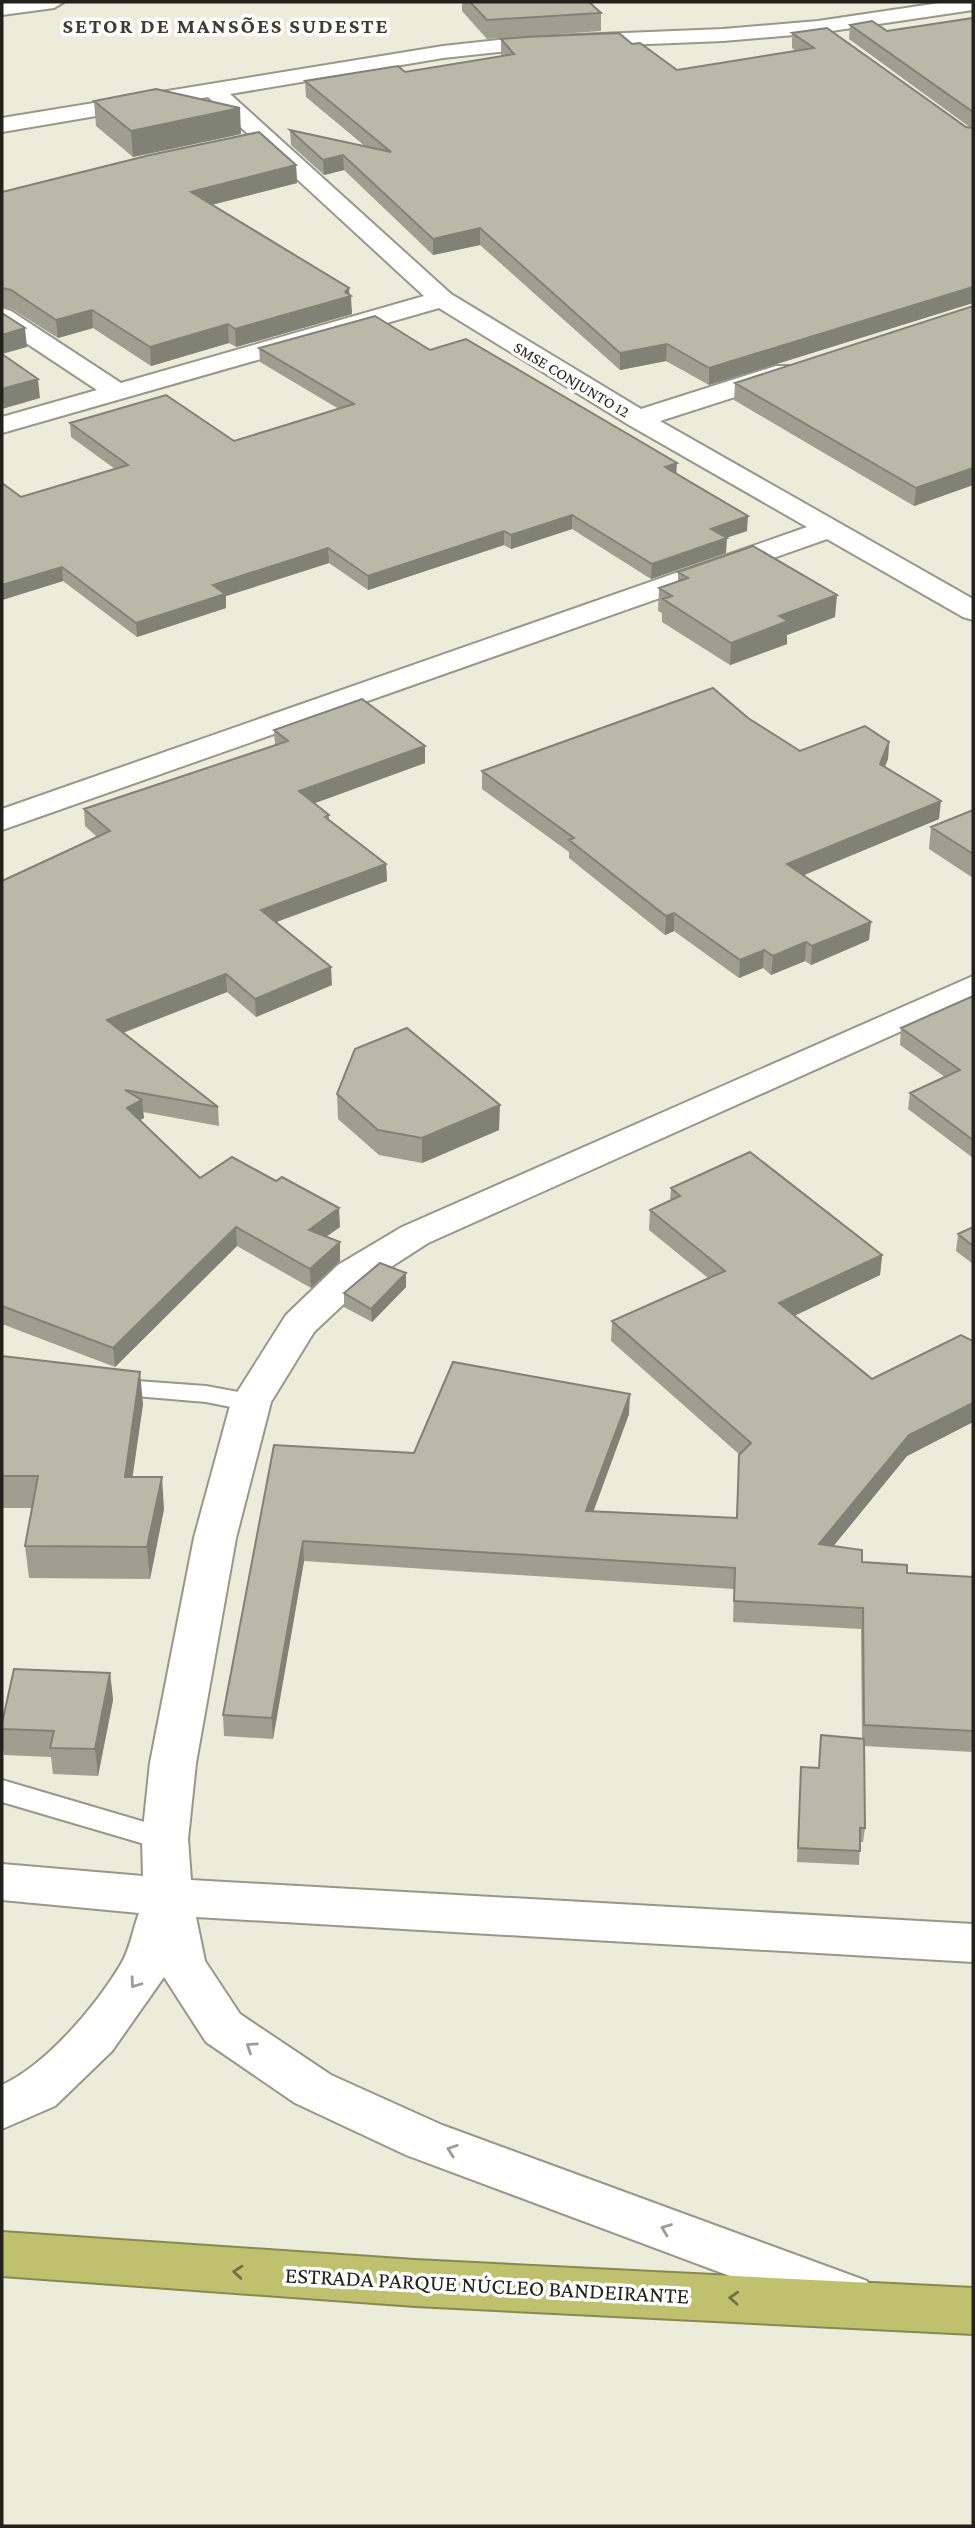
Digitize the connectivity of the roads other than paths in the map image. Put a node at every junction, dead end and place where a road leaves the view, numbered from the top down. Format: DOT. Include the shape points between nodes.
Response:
graph roads {
  1 [pos="54,2"];
  2 [pos="973,4"];
  3 [pos="2,9"];
  4 [pos="818,27"];
  5 [pos="840,43"];
  6 [pos="213,90"];
  7 [pos="2,125"];
  8 [pos="268,138"];
  9 [pos="241,143"];
  10 [pos="442,299"];
  11 [pos="2,316"];
  12 [pos="806,366"];
  13 [pos="118,392"];
  14 [pos="638,419"];
  15 [pos="2,425"];
  16 [pos="829,529"];
  17 [pos="973,611"];
  18 [pos="2,820"];
  19 [pos="973,986"];
  20 [pos="83,1385"];
  21 [pos="251,1402"];
  22 [pos="2,1791"];
  23 [pos="165,1839"];
  24 [pos="2,1882"];
  25 [pos="168,1897"];
  26 [pos="973,1942"];
  27 [pos="2,2108"];
  28 [pos="2,2254"];
  29 [pos="867,2304"];
  30 [pos="973,2311"];
  1 -- 3 [label="street"];
  2 -- 4 [label="street"];
  4 -- 5 [label="lane"];
  4 -- 6 [label="street" via="526,43"];
  6 -- 7 [label="street"];
  6 -- 8 [label="street, SMSE CONJUNTO 12"];
  8 -- 9 [label="street"];
  8 -- 10 [label="street, SMSE CONJUNTO 12"];
  10 -- 13 [label="street"];
  10 -- 14 [label="street, SMSE CONJUNTO 12"];
  11 -- 13 [label="street"];
  12 -- 14 [label="street"];
  13 -- 15 [label="street"];
  14 -- 16 [label="street, SMSE CONJUNTO 12"];
  16 -- 17 [label="street, SMSE CONJUNTO 12"];
  16 -- 18 [label="street"];
  19 -- 21 [label="street" via="415,1235 352,1274 300,1324"];
  20 -- 21 [label="lane"];
  21 -- 23 [label="street" via="215,1538 173,1763"];
  22 -- 23 [label="lane"];
  23 -- 25 [label="street"];
  24 -- 25 [label="street"];
  25 -- 26 [label="street"];
  25 -- 27 [label="street, one-way" via="144,1969 95,2037 37,2092"];
  29 -- 25 [label="street, one-way" via="424,2140 313,2089 223,2028 183,1965"];
  29 -- 28 [label="highway, ESTRADA PARQUE NÚCLEO BANDEIRANTE, one-way" via="415,2283"];
  29 -- 30 [label="highway, ESTRADA PARQUE NÚCLEO BANDEIRANTE"];
}
